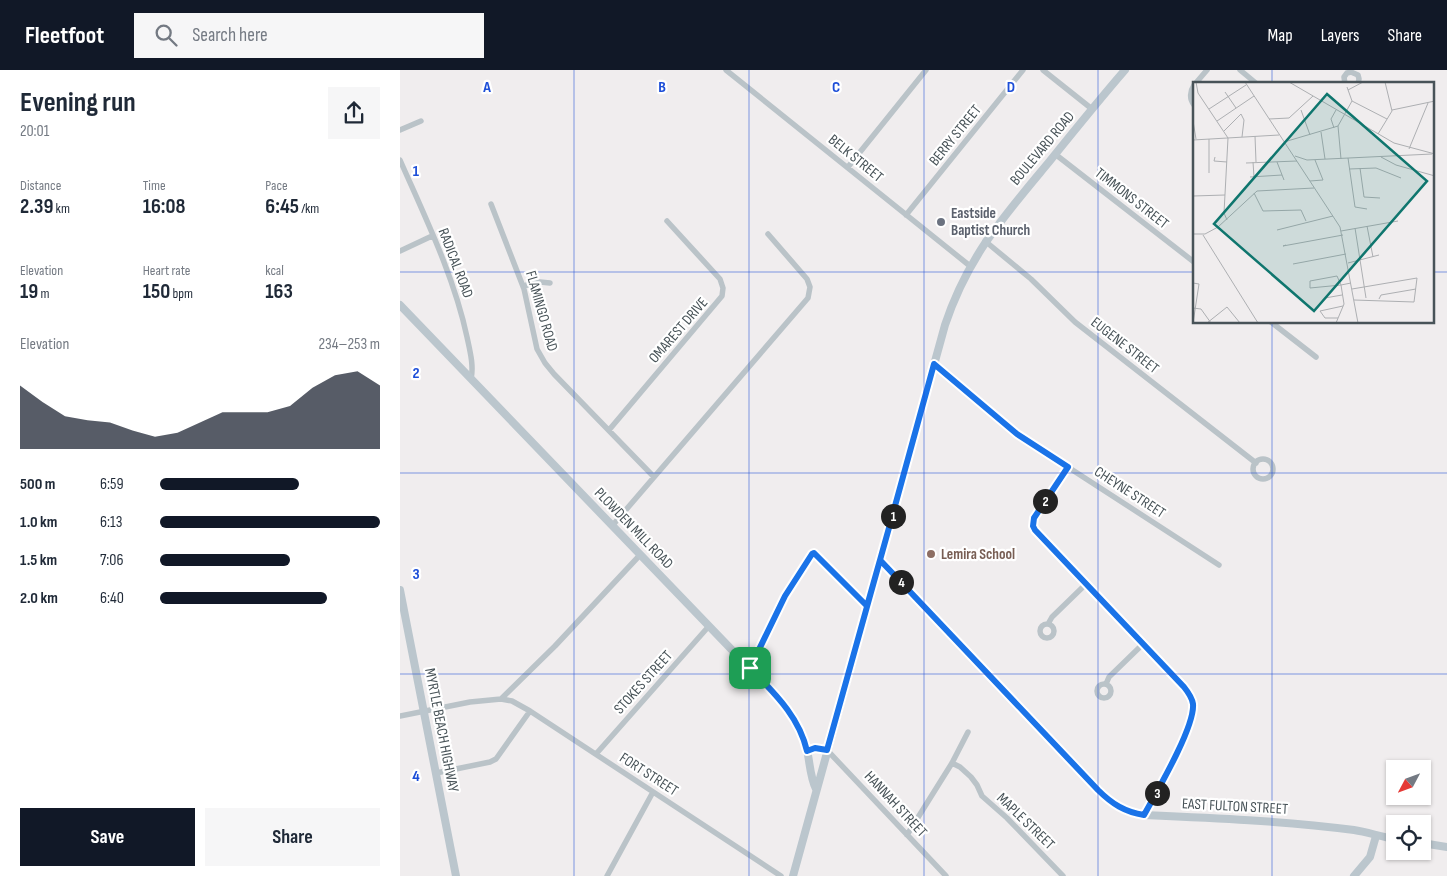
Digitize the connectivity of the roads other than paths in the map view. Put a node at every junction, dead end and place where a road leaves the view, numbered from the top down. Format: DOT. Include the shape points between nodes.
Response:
graph roads {
  1 [pos="726,70"];
  2 [pos="926,70"];
  3 [pos="1023,70"];
  4 [pos="1043,70"];
  5 [pos="1125,70"];
  6 [pos="1207,70"];
  7 [pos="1240,70"];
  8 [pos="1339,70"];
  9 [pos="1345,75"];
  10 [pos="1197,82"];
  11 [pos="1255,82"];
  12 [pos="1345,82"];
  13 [pos="1358,82"];
  14 [pos="1193,87"];
  15 [pos="1193,103"];
  16 [pos="1092,109"];
  17 [pos="421,121"];
  18 [pos="400,130"];
  19 [pos="1055,154"];
  20 [pos="400,160"];
  21 [pos="848,167"];
  22 [pos="490,204"];
  23 [pos="906,215"];
  24 [pos="667,221"];
  25 [pos="768,234"];
  26 [pos="432,236"];
  27 [pos="985,241"];
  28 [pos="400,251"];
  29 [pos="1193,261"];
  30 [pos="970,266"];
  31 [pos="550,283"];
  32 [pos="523,286"];
  33 [pos="400,305"];
  34 [pos="1274,324"];
  35 [pos="1316,357"];
  36 [pos="934,364"];
  37 [pos="471,379"];
  38 [pos="609,430"];
  39 [pos="1256,463"];
  40 [pos="1068,467"];
  41 [pos="654,477"];
  42 [pos="612,526"];
  43 [pos="640,555"];
  44 [pos="880,560"];
  45 [pos="1220,565"];
  46 [pos="1086,584"];
  47 [pos="400,590"];
  48 [pos="867,606"];
  49 [pos="1048,624"];
  50 [pos="709,626"];
  51 [pos="1143,644"];
  52 [pos="750,668"];
  53 [pos="1106,684"];
  54 [pos="502,699"];
  55 [pos="424,711"];
  56 [pos="530,711"];
  57 [pos="400,716"];
  58 [pos="968,732"];
  59 [pos="827,750"];
  60 [pos="807,751"];
  61 [pos="596,754"];
  62 [pos="952,763"];
  63 [pos="436,773"];
  64 [pos="816,789"];
  65 [pos="653,792"];
  66 [pos="1144,815"];
  67 [pos="907,835"];
  68 [pos="1376,836"];
  69 [pos="1386,838"];
  70 [pos="1431,844"];
  71 [pos="1447,847"];
  72 [pos="456,876"];
  73 [pos="607,876"];
  74 [pos="781,876"];
  75 [pos="793,876"];
  76 [pos="946,876"];
  77 [pos="1064,876"];
  78 [pos="1354,876"];
  1 -- 21 [label="street, BELK STREET"];
  2 -- 21 [label="street"];
  3 -- 23 [label="street, BERRY STREET"];
  4 -- 16 [label="street"];
  5 -- 16 [label="street, BOULEVARD ROAD"];
  6 -- 10 [label="street"];
  7 -- 11 [label="street"];
  8 -- 9 [label="street"];
  9 -- 12 [label="street"];
  9 -- 13 [label="street" via="1356,73"];
  14 -- 15 [label="street" via="1190,98"];
  16 -- 19 [label="street, BOULEVARD ROAD"];
  17 -- 18 [label="street"];
  19 -- 27 [label="street, BOULEVARD ROAD"];
  19 -- 29 [label="street, TIMMONS STREET"];
  20 -- 26 [label="street, RADICAL ROAD"];
  21 -- 23 [label="street, BELK STREET"];
  22 -- 32 [label="street, FLAMINGO ROAD"];
  23 -- 30 [label="street, BELK STREET"];
  24 -- 38 [label="street, OMAREST DRIVE" via="720,280 722,296"];
  25 -- 41 [label="street" via="807,279 809,296"];
  26 -- 28 [label="street"];
  26 -- 37 [label="street, RADICAL ROAD" via="463,317"];
  27 -- 30 [label="street, BOULEVARD ROAD"];
  27 -- 39 [label="street, EUGENE STREET" via="1031,279 1075,322"];
  30 -- 36 [label="street, BOULEVARD ROAD" via="952,306"];
  31 -- 32 [label="street"];
  32 -- 38 [label="street, FLAMINGO ROAD" via="535,343 542,358"];
  33 -- 37 [label="street, PLOWDEN MILL ROAD"];
  34 -- 35 [label="street"];
  36 -- 40 [label="street, CHEYNE STREET" via="1017,434"];
  36 -- 44 [label="street, BOULEVARD ROAD"];
  37 -- 42 [label="street, PLOWDEN MILL ROAD"];
  38 -- 41 [label="street, FLAMINGO ROAD"];
  40 -- 45 [label="street, CHEYNE STREET"];
  40 -- 46 [label="street" via="1034,518 1033,526"];
  41 -- 42 [label="street"];
  42 -- 43 [label="street, PLOWDEN MILL ROAD"];
  43 -- 50 [label="street, PLOWDEN MILL ROAD"];
  43 -- 54 [label="street"];
  44 -- 48 [label="street, BOULEVARD ROAD"];
  44 -- 66 [label="street, EAST FULTON STREET" via="1106,798 1124,810"];
  46 -- 49 [label="street"];
  46 -- 51 [label="street"];
  47 -- 55 [label="street, MYRTLE BEACH HIGHWAY"];
  48 -- 52 [label="street" via="816,554 812,554 785,596"];
  48 -- 59 [label="street, BOULEVARD ROAD"];
  50 -- 52 [label="street, PLOWDEN MILL ROAD"];
  50 -- 61 [label="street, STOKES STREET"];
  51 -- 53 [label="street" via="1109,677"];
  51 -- 66 [label="street" via="1184,687 1193,704 1182,741"];
  52 -- 60 [label="street, PLOWDEN MILL ROAD" via="791,713"];
  54 -- 55 [label="street, FORT STREET"];
  54 -- 56 [label="street, FORT STREET"];
  55 -- 57 [label="street, FORT STREET"];
  55 -- 63 [label="street, MYRTLE BEACH HIGHWAY"];
  56 -- 61 [label="street, FORT STREET"];
  56 -- 63 [label="street" via="496,759"];
  58 -- 62 [label="street"];
  59 -- 60 [label="street" via="815,748"];
  59 -- 64 [label="street, BOULEVARD ROAD"];
  59 -- 67 [label="street, HANNAH STREET"];
  60 -- 64 [label="street, PLOWDEN MILL ROAD"];
  61 -- 65 [label="street, FORT STREET"];
  62 -- 67 [label="street"];
  62 -- 77 [label="street, MAPLE STREET" via="971,777 983,798"];
  63 -- 72 [label="street, MYRTLE BEACH HIGHWAY"];
  64 -- 75 [label="street, BOULEVARD ROAD"];
  65 -- 73 [label="street"];
  65 -- 74 [label="street, FORT STREET"];
  66 -- 68 [label="street, EAST FULTON STREET" via="1264,820 1357,830"];
  67 -- 76 [label="street, HANNAH STREET"];
  68 -- 69 [label="street, EAST FULTON STREET"];
  68 -- 78 [label="street" via="1370,856"];
  70 -- 71 [label="street"];
}
